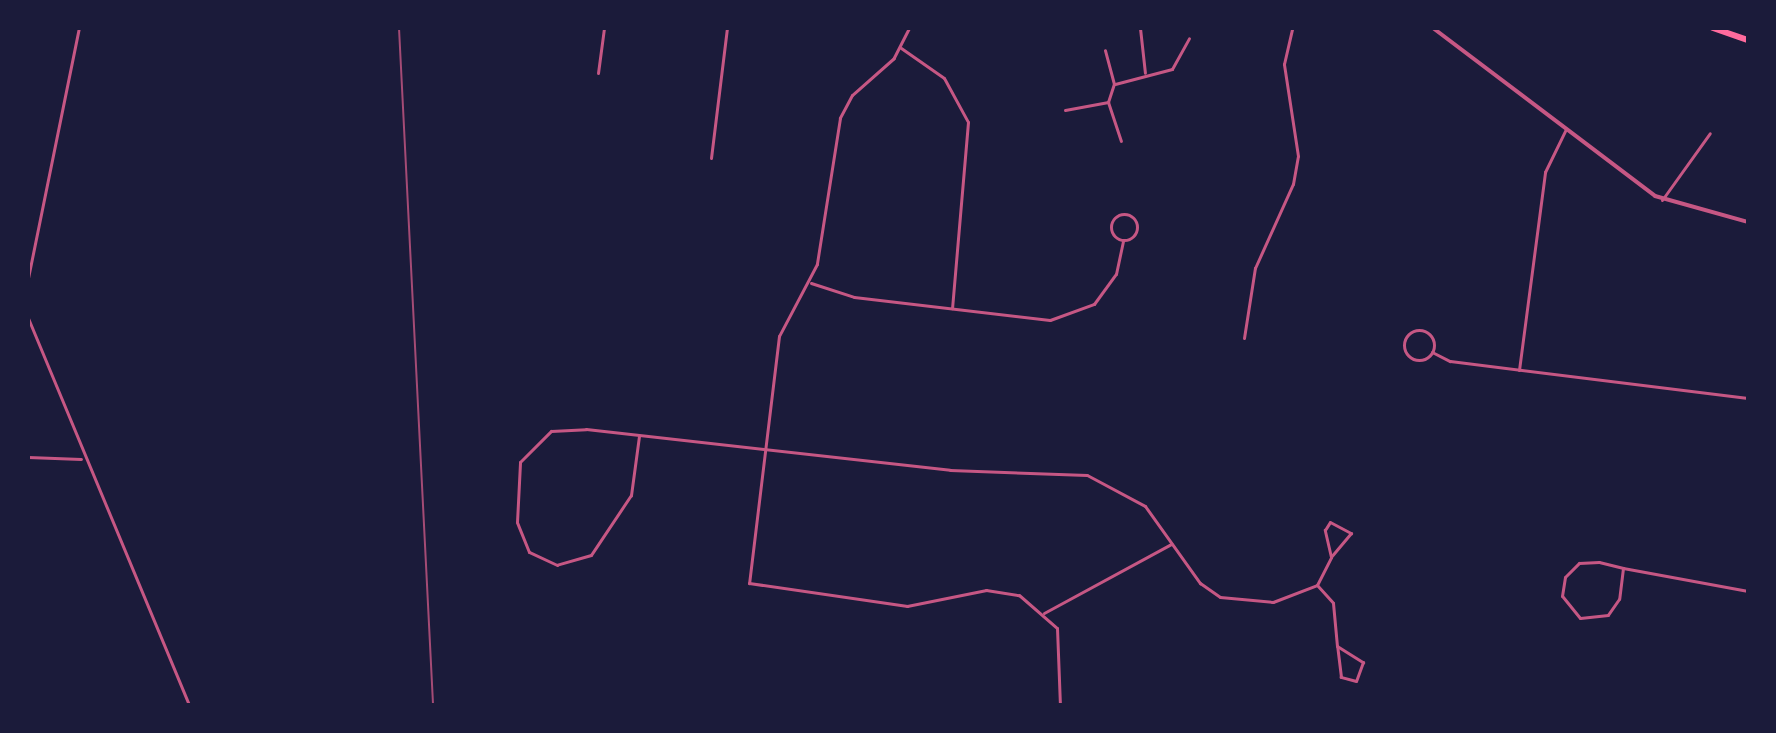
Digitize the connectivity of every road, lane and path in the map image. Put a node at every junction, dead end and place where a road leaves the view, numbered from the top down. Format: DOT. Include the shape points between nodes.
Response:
graph roads {
  1 [pos="79,28"];
  2 [pos="604,28"];
  3 [pos="727,28"];
  4 [pos="909,28"];
  5 [pos="1140,28"];
  6 [pos="1292,28"];
  7 [pos="1433,28"];
  8 [pos="1713,28"];
  9 [pos="1189,38"];
  10 [pos="1748,40"];
  11 [pos="901,48"];
  12 [pos="1105,50"];
  13 [pos="598,73"];
  14 [pos="1145,73"];
  15 [pos="1114,84"];
  16 [pos="1108,102"];
  17 [pos="1065,110"];
  18 [pos="1566,129"];
  19 [pos="1710,133"];
  20 [pos="1121,141"];
  21 [pos="711,158"];
  22 [pos="1662,200"];
  23 [pos="1748,222"];
  24 [pos="1123,241"];
  25 [pos="28,278"];
  26 [pos="811,283"];
  27 [pos="952,308"];
  28 [pos="28,318"];
  29 [pos="1244,338"];
  30 [pos="1432,352"];
  31 [pos="1519,370"];
  32 [pos="1748,398"];
  33 [pos="639,436"];
  34 [pos="763,450"];
  35 [pos="28,457"];
  36 [pos="81,459"];
  37 [pos="1171,544"];
  38 [pos="1331,557"];
  39 [pos="1623,568"];
  40 [pos="1317,585"];
  41 [pos="1748,591"];
  42 [pos="1044,613"];
  43 [pos="1337,646"];
  44 [pos="189,705"];
  45 [pos="1060,705"];
  1 -- 25 [label="street"];
  2 -- 13 [label="street"];
  3 -- 21 [label="street"];
  4 -- 11 [label="street"];
  5 -- 14 [label="street"];
  6 -- 29 [label="street" via="1284,64 1298,156 1293,184 1255,268"];
  7 -- 18 [label="street"];
  8 -- 10 [label="highway"];
  9 -- 14 [label="street" via="1176,66"];
  11 -- 26 [label="street" via="852,95 840,118"];
  11 -- 27 [label="street" via="944,78 968,122"];
  12 -- 15 [label="street"];
  14 -- 15 [label="street"];
  15 -- 16 [label="street"];
  16 -- 17 [label="street"];
  16 -- 20 [label="street"];
  18 -- 22 [label="street"];
  18 -- 31 [label="street" via="1545,172"];
  19 -- 22 [label="street"];
  22 -- 23 [label="street"];
  24 -- 24 [label="street" via="1111,228 1121,213 1136,222"];
  24 -- 27 [label="street" via="1112,282 1075,314 1050,320"];
  26 -- 27 [label="street" via="854,297"];
  26 -- 34 [label="street" via="779,336"];
  28 -- 36 [label="street"];
  30 -- 30 [label="street" via="1426,332 1404,340 1414,360"];
  30 -- 31 [label="street"];
  31 -- 32 [label="street"];
  33 -- 33 [label="street" via="562,429 534,442 515,484 519,535 529,552 557,565 591,555 631,495"];
  33 -- 34 [label="street"];
  34 -- 37 [label="street" via="1093,476 1131,493"];
  34 -- 42 [label="street" via="751,587 922,606 1000,590"];
  35 -- 36 [label="street"];
  36 -- 44 [label="street"];
  37 -- 40 [label="street" via="1200,583 1236,601 1273,602"];
  37 -- 42 [label="street"];
  38 -- 38 [label="street" via="1325,530 1336,522 1351,533"];
  38 -- 40 [label="street"];
  39 -- 39 [label="street" via="1579,563 1565,577 1566,605 1590,620 1608,615"];
  39 -- 41 [label="street"];
  40 -- 43 [label="street" via="1333,603"];
  42 -- 45 [label="street" via="1062,646"];
  43 -- 43 [label="street" via="1363,662 1356,681 1339,673"];
}
